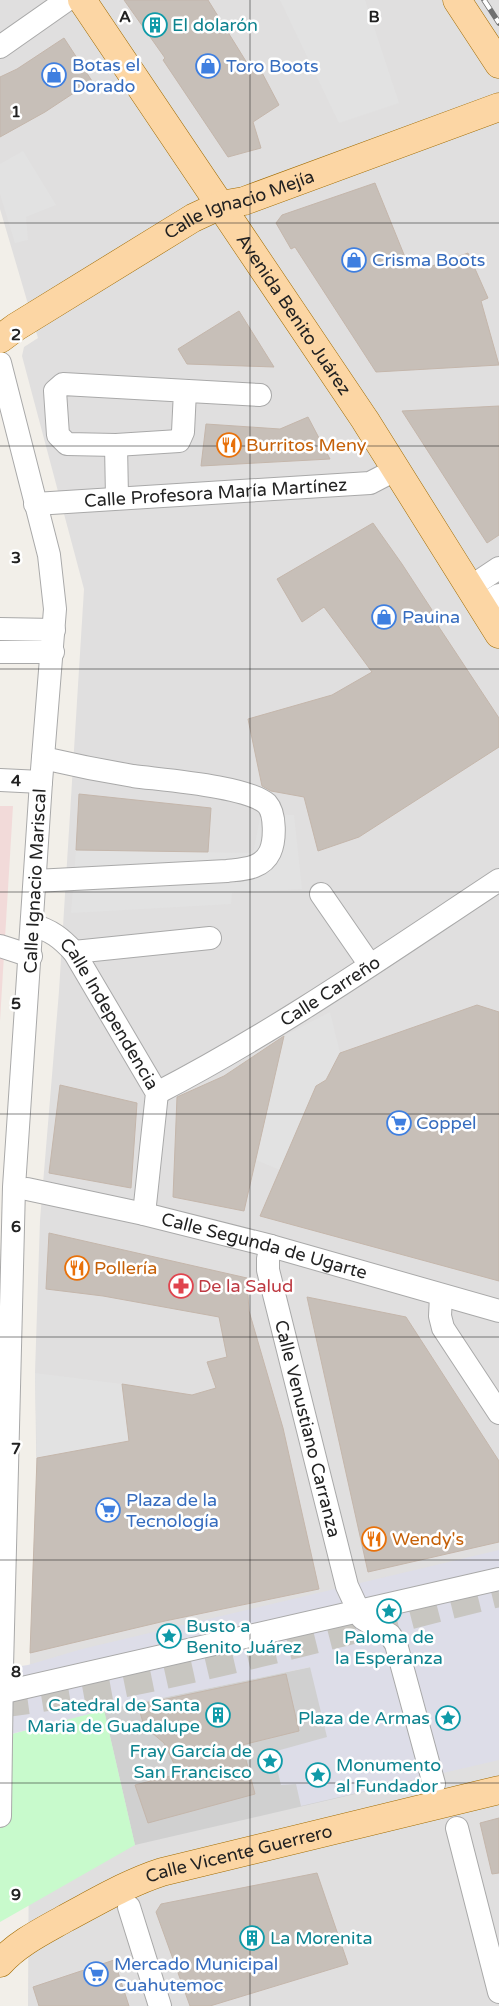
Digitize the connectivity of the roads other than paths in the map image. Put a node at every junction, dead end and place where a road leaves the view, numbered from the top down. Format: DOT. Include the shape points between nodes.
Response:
graph roads {
  1 [pos="67,0"];
  2 [pos="82,0"];
  3 [pos="457,0"];
  4 [pos="0,47"];
  5 [pos="499,64"];
  6 [pos="499,107"];
  7 [pos="221,205"];
  8 [pos="0,339"];
  9 [pos="0,363"];
  10 [pos="185,391"];
  11 [pos="260,395"];
  12 [pos="116,445"];
  13 [pos="395,470"];
  14 [pos="117,497"];
  15 [pos="35,504"];
  16 [pos="499,568"];
  17 [pos="483,596"];
  18 [pos="0,629"];
  19 [pos="54,630"];
  20 [pos="499,634"];
  21 [pos="0,652"];
  22 [pos="52,652"];
  23 [pos="43,758"];
  24 [pos="0,780"];
  25 [pos="41,782"];
  26 [pos="499,880"];
  27 [pos="35,881"];
  28 [pos="321,894"];
  29 [pos="32,925"];
  30 [pos="210,938"];
  31 [pos="0,946"];
  32 [pos="74,952"];
  33 [pos="31,956"];
  34 [pos="370,965"];
  35 [pos="157,1093"];
  36 [pos="27,1189"];
  37 [pos="144,1214"];
  38 [pos="271,1246"];
  39 [pos="441,1296"];
  40 [pos="499,1311"];
  41 [pos="499,1413"];
  42 [pos="4,1525"];
  43 [pos="499,1580"];
  44 [pos="356,1610"];
  45 [pos="1,1692"];
  46 [pos="434,1784"];
  47 [pos="499,1790"];
  48 [pos="0,1816"];
  49 [pos="457,1828"];
  50 [pos="129,1907"];
  51 [pos="0,1963"];
  52 [pos="499,1992"];
  53 [pos="160,2006"];
  1 -- 4 [label="street"];
  2 -- 7 [label="main road, Avenida Benito Juárez"];
  3 -- 5 [label="main road"];
  6 -- 7 [label="main road, Calle Ignacio Mejía" via="244,201"];
  7 -- 8 [label="main road, Calle Ignacio Mejía" via="193,218"];
  7 -- 13 [label="main road, Avenida Benito Juárez"];
  9 -- 15 [label="street, Calle Ignacio Mariscal"];
  10 -- 11 [label="street"];
  10 -- 12 [label="street" via="183,432 179,441"];
  10 -- 12 [label="street" via="58,386 54,404 58,435 62,440 67,444"];
  12 -- 14 [label="street"];
  13 -- 14 [label="street, Calle Profesora María Martínez" via="370,483"];
  13 -- 17 [label="main road, Avenida Benito Juárez"];
  14 -- 15 [label="street, Calle Profesora María Martínez"];
  15 -- 19 [label="street, Calle Ignacio Mariscal" via="53,582"];
  16 -- 17 [label="street"];
  17 -- 20 [label="main road, Avenida Benito Juárez"];
  18 -- 19 [label="street"];
  19 -- 22 [label="street, Calle Ignacio Mariscal"];
  21 -- 22 [label="street"];
  22 -- 23 [label="street, Calle Ignacio Mariscal"];
  23 -- 25 [label="street, Calle Ignacio Mariscal"];
  23 -- 27 [label="street" via="73,766 211,786 254,796 268,805 273,828 271,850 265,861 252,868"];
  24 -- 25 [label="street"];
  25 -- 27 [label="street, Calle Ignacio Mariscal"];
  26 -- 34 [label="street, Calle Carreño"];
  27 -- 29 [label="street, Calle Ignacio Mariscal"];
  28 -- 34 [label="street"];
  29 -- 32 [label="street, Calle Independencia" via="58,935"];
  29 -- 33 [label="street, Calle Ignacio Mariscal"];
  30 -- 32 [label="street"];
  31 -- 33 [label="street"];
  32 -- 35 [label="street, Calle Independencia"];
  33 -- 42 [label="street, Calle Ignacio Mariscal" via="14,1186"];
  34 -- 35 [label="street, Calle Carreño" via="239,1049"];
  35 -- 37 [label="street, Calle Independencia"];
  36 -- 37 [label="street, Calle Segunda de Ugarte"];
  37 -- 38 [label="street, Calle Segunda de Ugarte"];
  38 -- 39 [label="street, Calle Segunda de Ugarte"];
  38 -- 44 [label="street, Calle Venustiano Carranza" via="268,1270"];
  39 -- 40 [label="street, Calle Segunda de Ugarte"];
  39 -- 41 [label="street" via="443,1328"];
  42 -- 45 [label="street, Calle Ignacio Mariscal"];
  43 -- 44 [label="street"];
  44 -- 45 [label="street"];
  44 -- 46 [label="street" via="362,1618 390,1635 396,1644"];
  45 -- 48 [label="street"];
  47 -- 51 [label="main road, Calle Vicente Guerrero" via="149,1876 117,1890 22,1943"];
  49 -- 52 [label="street"];
  50 -- 53 [label="street"];
}
